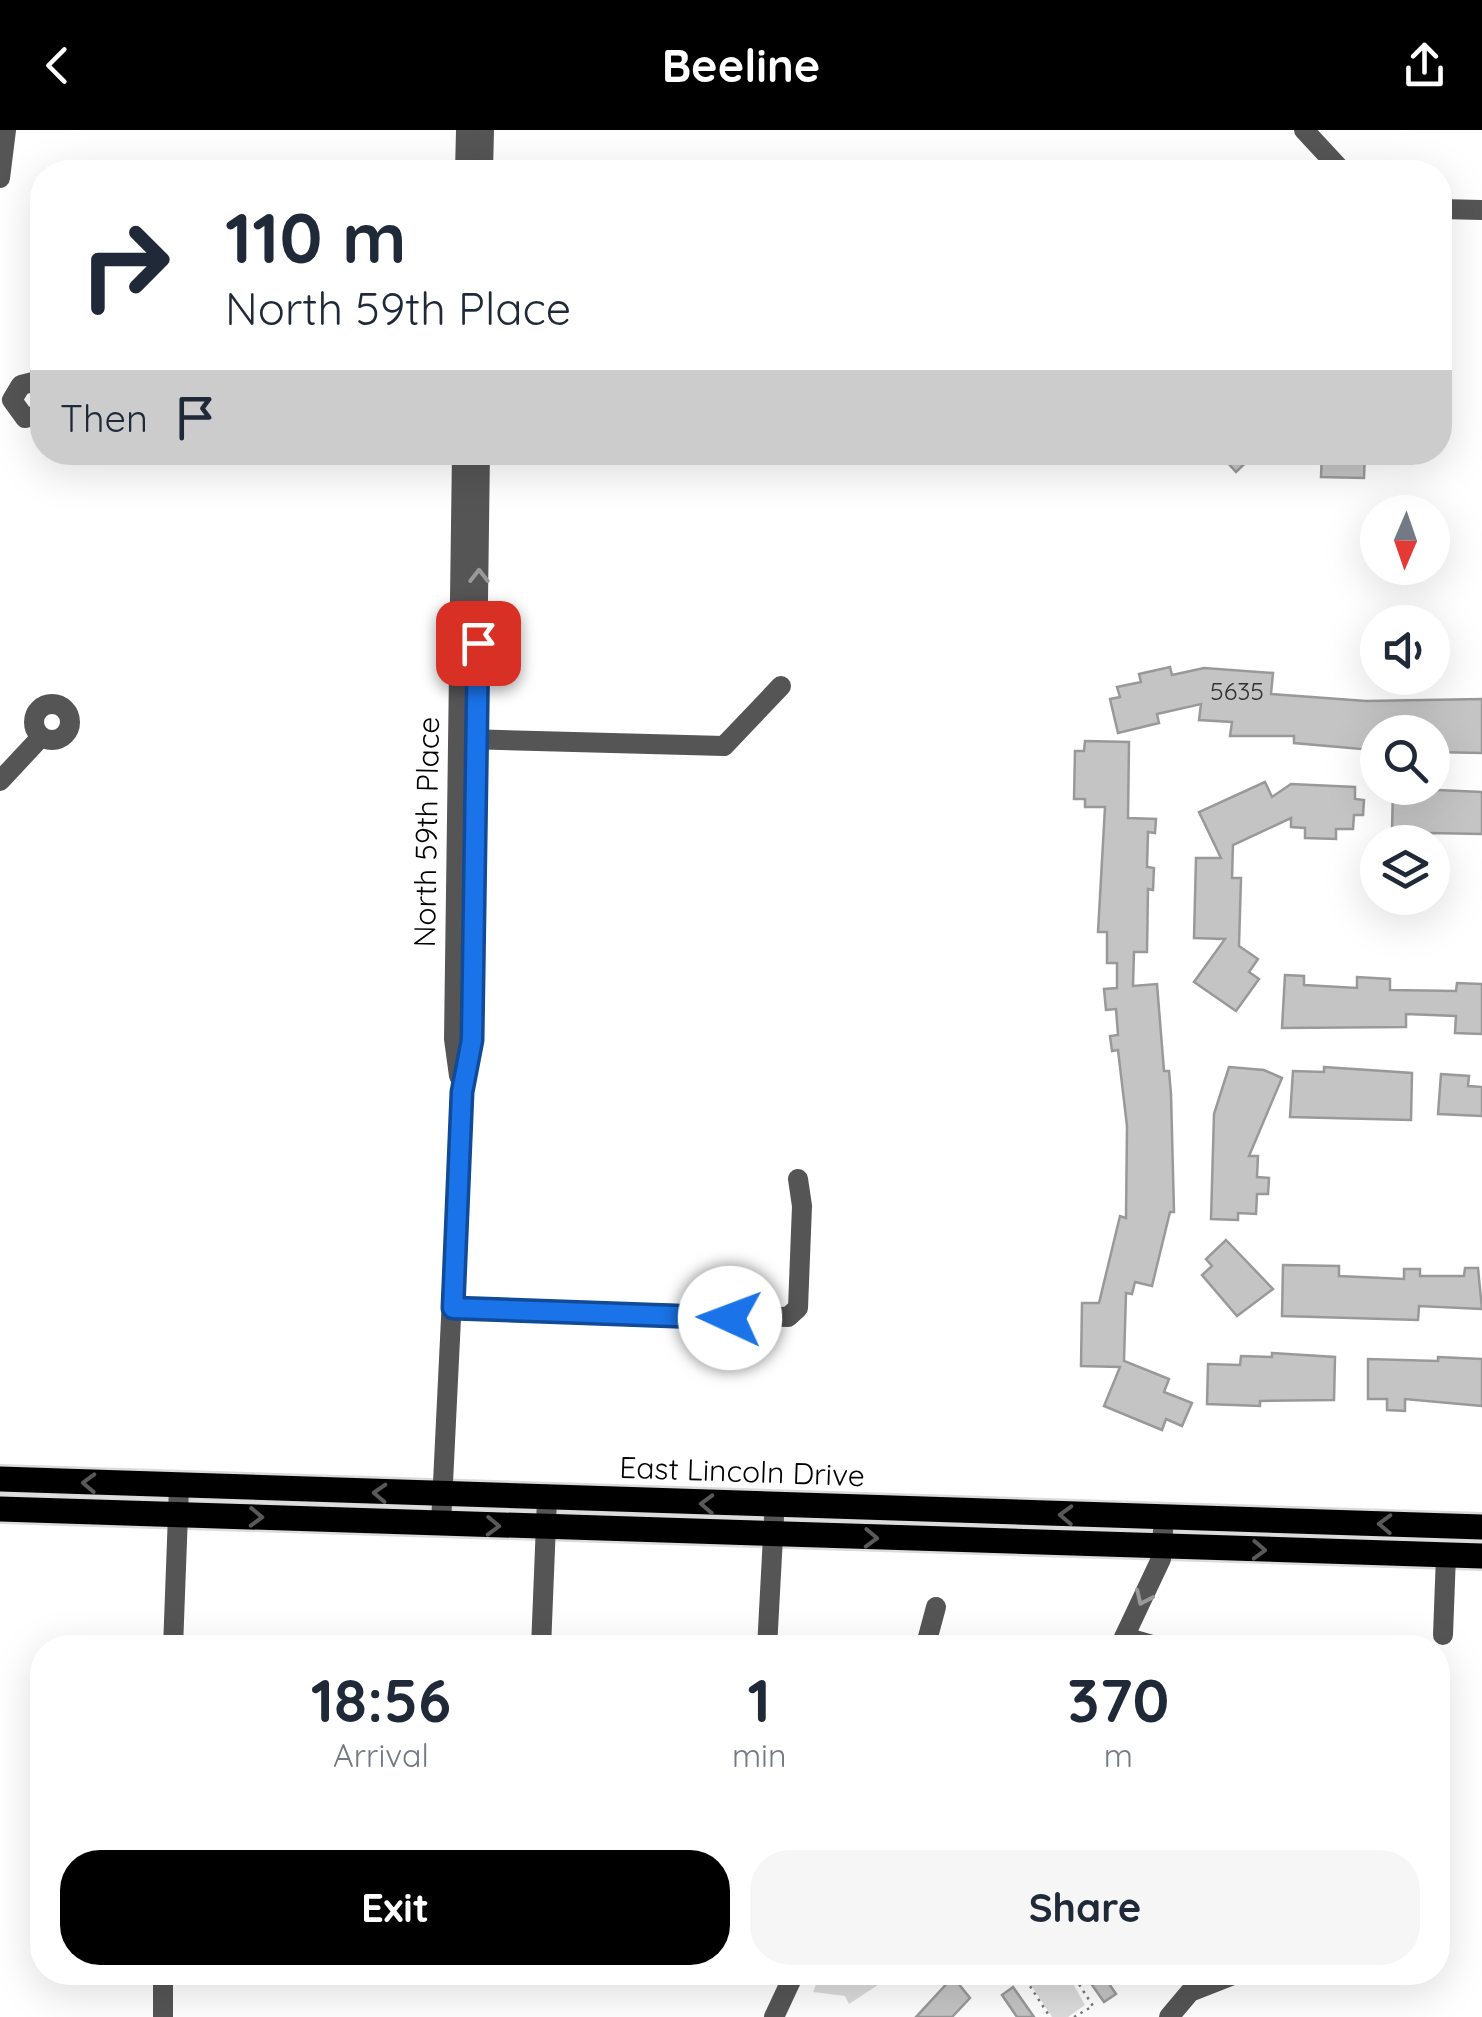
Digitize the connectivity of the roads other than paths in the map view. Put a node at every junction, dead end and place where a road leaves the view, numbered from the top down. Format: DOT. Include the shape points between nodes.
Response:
graph roads {
  1 [pos="6,130"];
  2 [pos="466,130"];
  3 [pos="484,130"];
  4 [pos="1304,130"];
  5 [pos="466,160"];
  6 [pos="483,160"];
  7 [pos="1332,160"];
  8 [pos="0,178"];
  9 [pos="1452,209"];
  10 [pos="1482,210"];
  11 [pos="8,383"];
  12 [pos="30,418"];
  13 [pos="462,465"];
  14 [pos="479,465"];
  15 [pos="781,686"];
  16 [pos="41,737"];
  17 [pos="467,739"];
  18 [pos="0,781"];
  19 [pos="798,1178"];
  20 [pos="453,1308"];
  21 [pos="0,1480"];
  22 [pos="179,1486"];
  23 [pos="442,1496"];
  24 [pos="547,1499"];
  25 [pos="774,1506"];
  26 [pos="0,1509"];
  27 [pos="178,1515"];
  28 [pos="1164,1517"];
  29 [pos="441,1524"];
  30 [pos="546,1527"];
  31 [pos="1482,1527"];
  32 [pos="773,1535"];
  33 [pos="1162,1547"];
  34 [pos="1446,1555"];
  35 [pos="1482,1556"];
  36 [pos="936,1607"];
  37 [pos="173,1635"];
  38 [pos="542,1635"];
  39 [pos="768,1635"];
  40 [pos="928,1635"];
  41 [pos="1125,1635"];
  42 [pos="1444,1635"];
  43 [pos="163,1985"];
  44 [pos="790,1985"];
  45 [pos="1208,1985"];
  46 [pos="162,2017"];
  47 [pos="774,2017"];
  48 [pos="1170,2017"];
  1 -- 8 [label="street"];
  2 -- 5 [label="street"];
  3 -- 6 [label="street"];
  4 -- 7 [label="street"];
  9 -- 10 [label="street"];
  11 -- 12 [label="street" via="20,415"];
  13 -- 17 [label="street, North 59th Place"];
  17 -- 14 [label="street, North 59th Place, one-way"];
  15 -- 17 [label="street" via="724,746"];
  16 -- 18 [label="street"];
  17 -- 20 [label="street, North 59th Place" via="472,1040 462,1092"];
  19 -- 20 [label="street" via="798,1308 788,1317"];
  20 -- 23 [label="street, North 59th Place"];
  22 -- 21 [label="main road, East Lincoln Drive, one-way"];
  23 -- 22 [label="main road, East Lincoln Drive, one-way"];
  22 -- 27 [label="street"];
  23 -- 24 [label="main road, East Lincoln Drive"];
  23 -- 29 [label="street, North 59th Place"];
  25 -- 24 [label="main road, East Lincoln Drive, one-way"];
  24 -- 30 [label="street"];
  28 -- 25 [label="main road, East Lincoln Drive, one-way"];
  25 -- 32 [label="street"];
  26 -- 27 [label="main road, East Lincoln Drive"];
  27 -- 29 [label="main road, East Lincoln Drive, one-way"];
  27 -- 37 [label="street"];
  31 -- 28 [label="main road, East Lincoln Drive, one-way"];
  28 -- 33 [label="street"];
  29 -- 30 [label="main road, East Lincoln Drive, one-way"];
  30 -- 32 [label="main road, East Lincoln Drive"];
  30 -- 38 [label="street"];
  32 -- 33 [label="main road, East Lincoln Drive, one-way"];
  32 -- 39 [label="street"];
  33 -- 34 [label="main road, East Lincoln Drive, one-way"];
  33 -- 41 [label="street, one-way"];
  34 -- 35 [label="main road, East Lincoln Drive"];
  34 -- 42 [label="street"];
  36 -- 40 [label="street"];
  43 -- 46 [label="street"];
  44 -- 47 [label="street"];
  45 -- 48 [label="street" via="1190,1992"];
}
